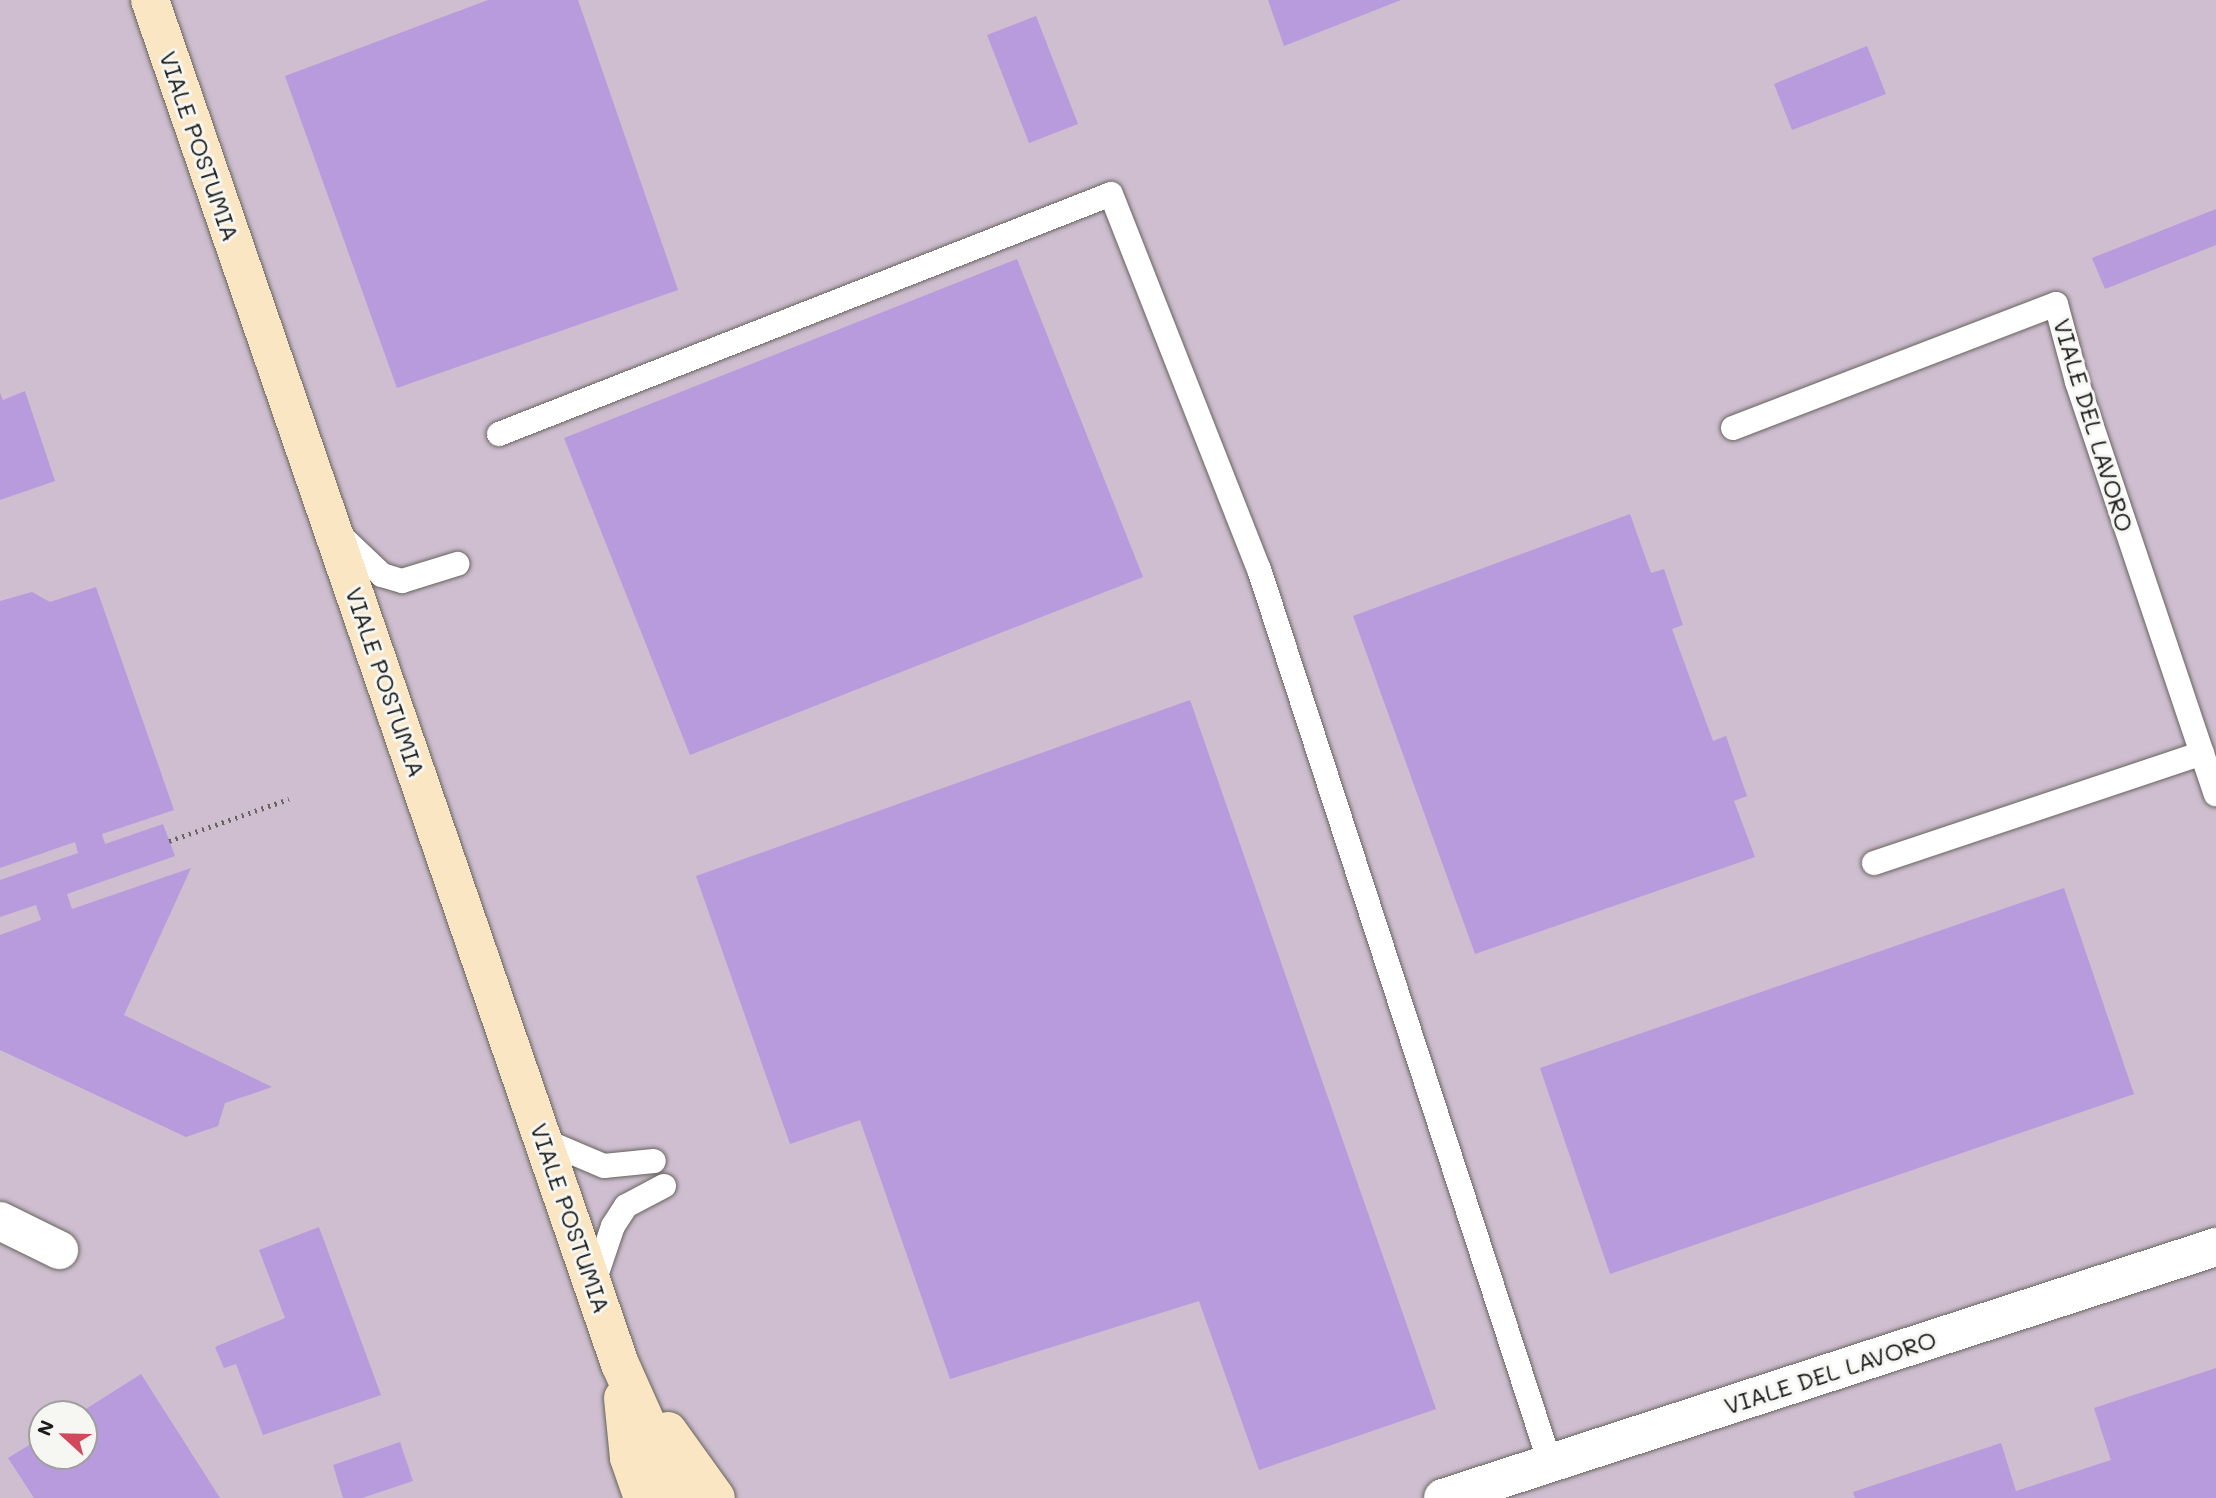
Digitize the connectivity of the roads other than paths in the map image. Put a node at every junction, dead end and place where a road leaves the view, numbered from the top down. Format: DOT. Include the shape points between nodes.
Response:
graph roads {
  1 [pos="150,0"];
  2 [pos="1733,428"];
  3 [pos="499,434"];
  4 [pos="331,523"];
  5 [pos="457,564"];
  6 [pos="2202,753"];
  7 [pos="2216,794"];
  8 [pos="1874,863"];
  9 [pos="545,1141"];
  10 [pos="654,1161"];
  11 [pos="664,1186"];
  12 [pos="0,1221"];
  13 [pos="2216,1247"];
  14 [pos="59,1250"];
  15 [pos="593,1285"];
  16 [pos="620,1364"];
  17 [pos="1550,1463"];
  18 [pos="643,1498"];
  19 [pos="680,1498"];
  20 [pos="716,1498"];
  21 [pos="1443,1498"];
  1 -- 4 [label="main road, VIALE POSTUMIA"];
  2 -- 6 [label="lane, VIALE DEL LAVORO" via="2056,304 2077,382"];
  3 -- 17 [label="lane" via="1111,194 1259,569"];
  4 -- 5 [label="lane" via="355,554 382,575 402,581"];
  4 -- 9 [label="main road, VIALE POSTUMIA"];
  6 -- 7 [label="lane, VIALE DEL LAVORO"];
  6 -- 8 [label="lane"];
  9 -- 10 [label="lane" via="604,1166"];
  9 -- 15 [label="main road, VIALE POSTUMIA"];
  11 -- 15 [label="lane" via="626,1206 613,1226"];
  12 -- 14 [label="street"];
  13 -- 17 [label="street, VIALE DEL LAVORO"];
  15 -- 16 [label="main road, VIALE POSTUMIA"];
  16 -- 18 [label="main road, VIALE POSTUMIA" via="629,1458"];
  16 -- 19 [label="main road, VIALE POSTUMIA"];
  16 -- 20 [label="main road, VIALE POSTUMIA"];
  17 -- 21 [label="street, VIALE DEL LAVORO"];
}
